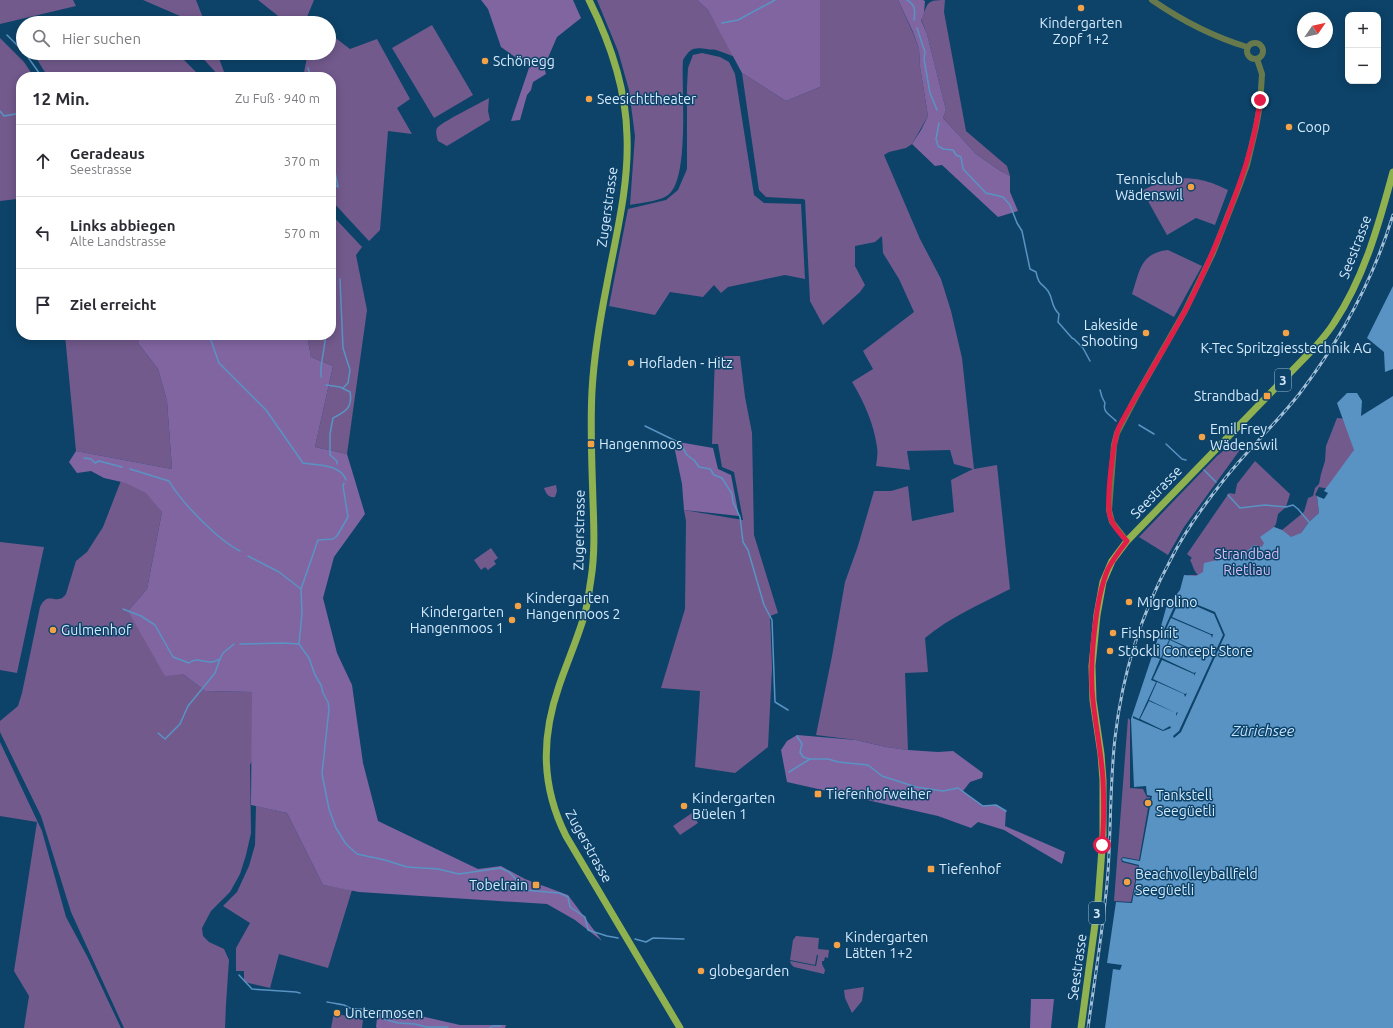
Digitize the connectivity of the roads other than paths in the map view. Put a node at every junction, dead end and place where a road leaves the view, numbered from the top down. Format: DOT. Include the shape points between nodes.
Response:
graph roads {
  1 [pos="589,0"];
  2 [pos="1152,0"];
  3 [pos="1247,47"];
  4 [pos="1257,59"];
  5 [pos="1393,172"];
  6 [pos="1127,541"];
  7 [pos="680,1028"];
  8 [pos="1081,1028"];
  1 -- 7 [label="main road, Zugerstrasse" via="611,51 622,94 627,136 626,175 594,368 591,427 594,536 592,573 585,613 548,724 546,766 553,806 566,836"];
  2 -- 3 [label="street" via="1201,28"];
  3 -- 4 [label="street" via="1248,56"];
  3 -- 4 [label="street" via="1252,43 1261,46 1262,55"];
  4 -- 6 [label="street" via="1262,74 1260,105 1247,164 1239,187 1213,253 1185,310 1117,433 1109,510 1112,522"];
  5 -- 6 [label="main road, Seestrasse / 3" via="1365,262 1334,324 1317,345"];
  6 -- 8 [label="main road, Seestrasse / 3" via="1112,561 1103,582 1092,666 1093,700 1103,780 1103,835 1098,902"];
}
